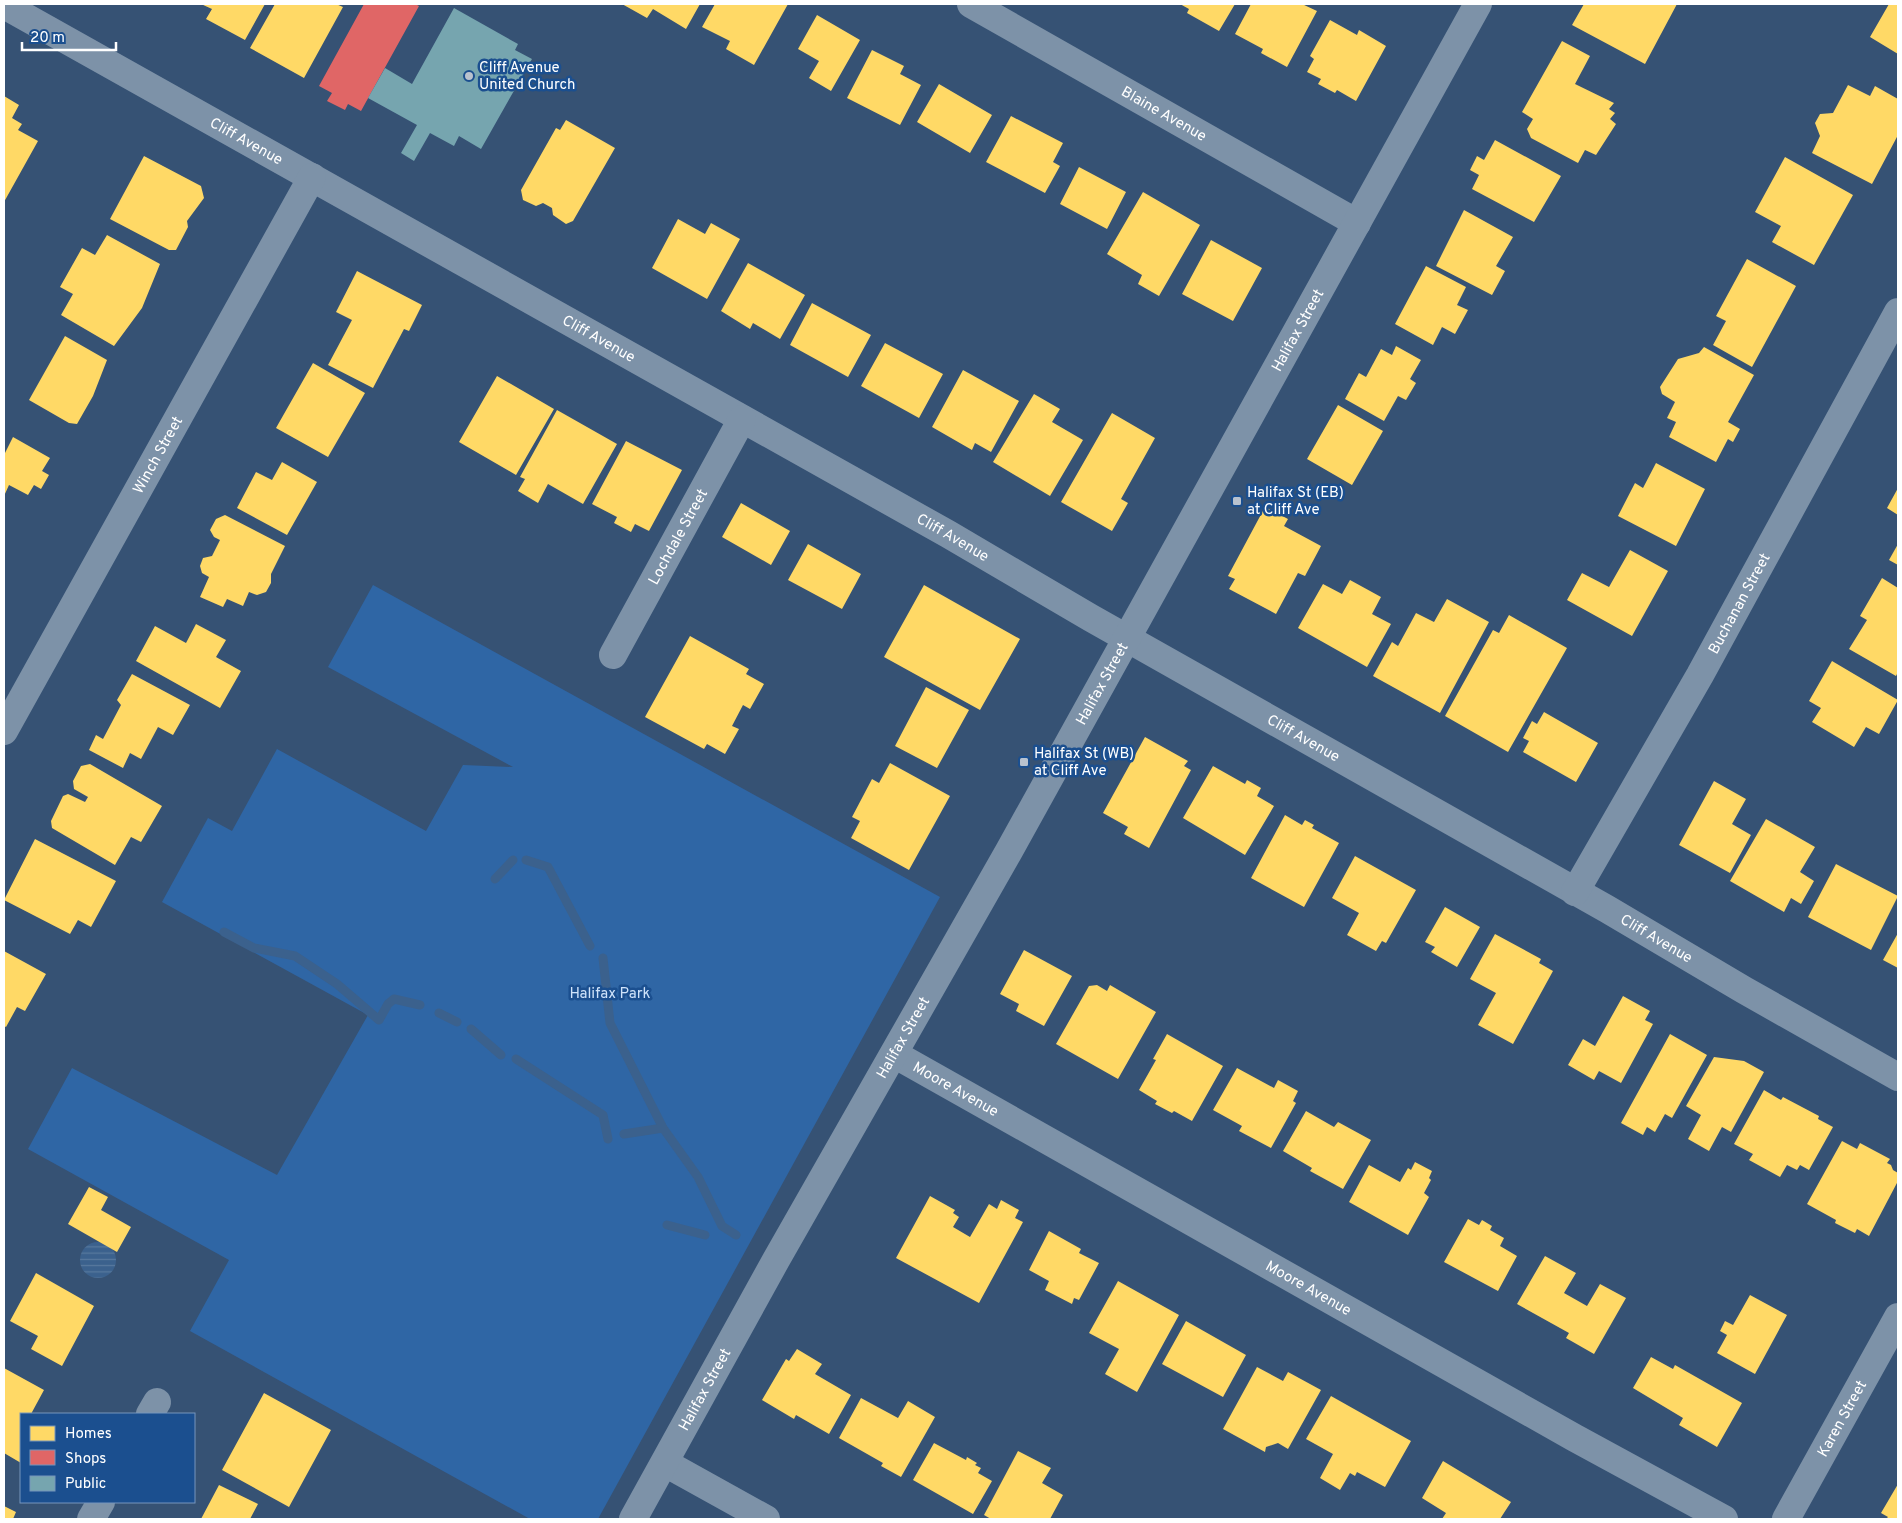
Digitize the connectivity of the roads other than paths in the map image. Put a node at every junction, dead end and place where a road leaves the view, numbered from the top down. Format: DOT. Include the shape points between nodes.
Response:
graph roads {
  1 [pos="971,4"];
  2 [pos="1478,4"];
  3 [pos="4,5"];
  4 [pos="312,178"];
  5 [pos="1357,223"];
  6 [pos="1898,312"];
  7 [pos="742,419"];
  8 [pos="1126,638"];
  9 [pos="613,655"];
  10 [pos="4,731"];
  11 [pos="1575,892"];
  12 [pos="894,1054"];
  13 [pos="1898,1077"];
  14 [pos="1898,1317"];
  15 [pos="665,1463"];
  16 [pos="100,1503"];
  17 [pos="91,1519"];
  18 [pos="633,1519"];
  19 [pos="766,1519"];
  20 [pos="1724,1519"];
  21 [pos="1786,1519"];
  1 -- 5 [label="street, Blaine Avenue"];
  2 -- 5 [label="street, Halifax Street"];
  3 -- 4 [label="street, Cliff Avenue"];
  4 -- 7 [label="street, Cliff Avenue"];
  4 -- 10 [label="street, Winch Street"];
  5 -- 8 [label="street, Halifax Street"];
  6 -- 11 [label="street, Buchanan Street" via="1700,675"];
  7 -- 8 [label="street, Cliff Avenue"];
  7 -- 9 [label="street, Lochdale Street"];
  8 -- 11 [label="street, Cliff Avenue"];
  8 -- 12 [label="street, Halifax Street"];
  11 -- 13 [label="street, Cliff Avenue"];
  12 -- 15 [label="street, Halifax Street"];
  12 -- 20 [label="street, Moore Avenue"];
  14 -- 21 [label="street, Karen Street"];
  15 -- 18 [label="street, Halifax Street"];
  15 -- 19 [label="street"];
  16 -- 17 [label="street"];
}
